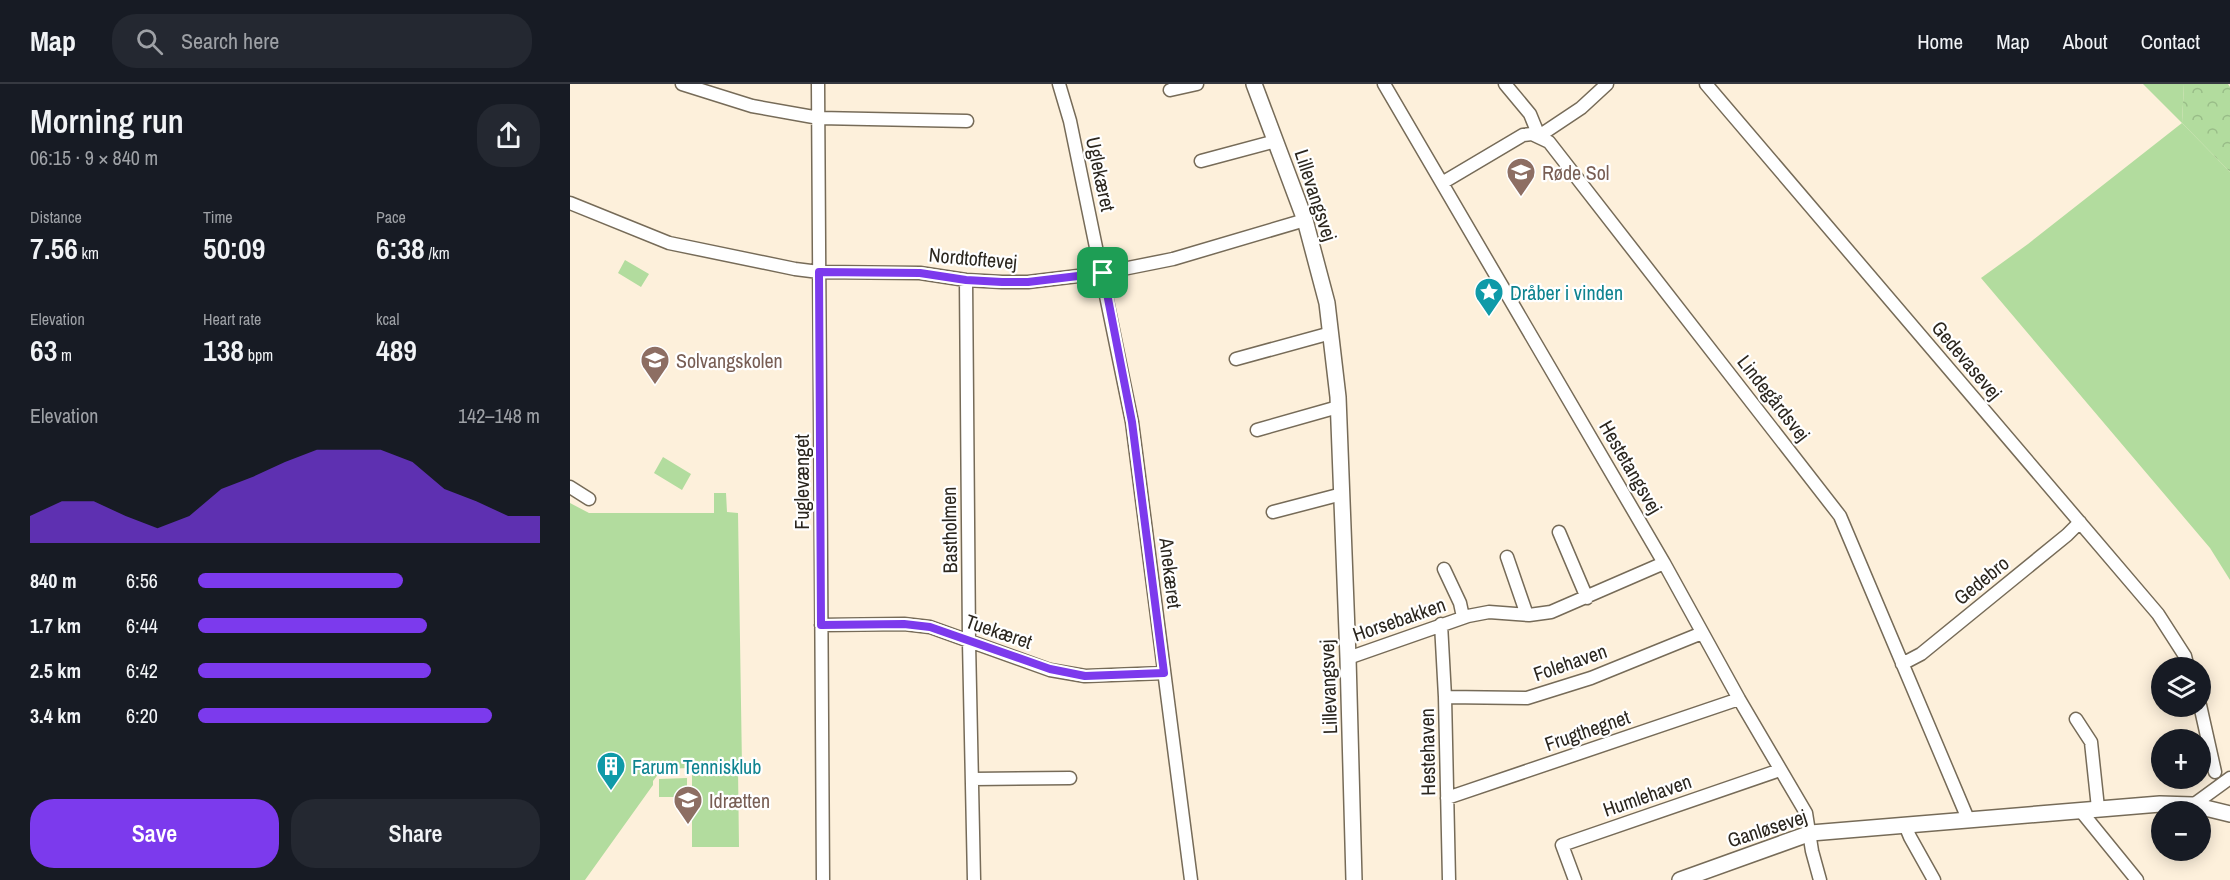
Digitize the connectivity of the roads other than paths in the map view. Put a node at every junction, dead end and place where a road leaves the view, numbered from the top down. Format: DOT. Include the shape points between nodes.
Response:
graph roads {
  1 [pos="682,84"];
  2 [pos="818,84"];
  3 [pos="1059,84"];
  4 [pos="1197,84"];
  5 [pos="1254,84"];
  6 [pos="1384,84"];
  7 [pos="1505,84"];
  8 [pos="1607,84"];
  9 [pos="1707,84"];
  10 [pos="1170,90"];
  11 [pos="819,118"];
  12 [pos="967,121"];
  13 [pos="1539,136"];
  14 [pos="1276,141"];
  15 [pos="1201,161"];
  16 [pos="1442,183"];
  17 [pos="570,203"];
  18 [pos="1305,220"];
  19 [pos="819,272"];
  20 [pos="1103,273"];
  21 [pos="966,280"];
  22 [pos="1331,333"];
  23 [pos="1236,359"];
  24 [pos="1338,407"];
  25 [pos="1257,430"];
  26 [pos="570,487"];
  27 [pos="1342,494"];
  28 [pos="589,499"];
  29 [pos="1273,512"];
  30 [pos="2080,522"];
  31 [pos="1559,532"];
  32 [pos="1507,557"];
  33 [pos="1664,563"];
  34 [pos="1444,569"];
  35 [pos="1587,598"];
  36 [pos="1527,615"];
  37 [pos="1463,617"];
  38 [pos="1441,624"];
  39 [pos="821,625"];
  40 [pos="1702,633"];
  41 [pos="969,642"];
  42 [pos="2185,657"];
  43 [pos="1348,658"];
  44 [pos="1902,664"];
  45 [pos="1164,673"];
  46 [pos="1445,697"];
  47 [pos="1739,699"];
  48 [pos="2203,717"];
  49 [pos="2076,719"];
  50 [pos="1780,770"];
  51 [pos="2215,772"];
  52 [pos="1070,778"];
  53 [pos="2230,778"];
  54 [pos="973,779"];
  55 [pos="1447,798"];
  56 [pos="2198,801"];
  57 [pos="2151,805"];
  58 [pos="2098,808"];
  59 [pos="2211,809"];
  60 [pos="2080,810"];
  61 [pos="2230,814"];
  62 [pos="1968,819"];
  63 [pos="1905,825"];
  64 [pos="1811,833"];
  65 [pos="823,880"];
  66 [pos="974,880"];
  67 [pos="1191,880"];
  68 [pos="1354,880"];
  69 [pos="1449,880"];
  70 [pos="1575,880"];
  71 [pos="1680,880"];
  72 [pos="1820,880"];
  73 [pos="1934,880"];
  74 [pos="2137,880"];
  1 -- 11 [label="street" via="752,106"];
  2 -- 11 [label="street, Fuglevænget"];
  3 -- 20 [label="street, Uglekæret"];
  4 -- 10 [label="street"];
  5 -- 14 [label="street, Lillevangsvej"];
  6 -- 16 [label="street, Hestetangsvej"];
  7 -- 13 [label="street" via="1530,114"];
  8 -- 13 [label="street" via="1581,108"];
  9 -- 30 [label="street, Gedevasevej"];
  11 -- 12 [label="street"];
  11 -- 19 [label="street, Fuglevænget"];
  13 -- 16 [label="street" via="1522,135"];
  13 -- 44 [label="street, Lindegårdsvej" via="1549,142 1831,501"];
  14 -- 15 [label="street, Lillevangsvej"];
  14 -- 18 [label="street, Lillevangsvej"];
  16 -- 33 [label="street, Hestetangsvej"];
  17 -- 19 [label="street, Nordtoftevej" via="669,243"];
  18 -- 20 [label="street, Nordtoftevej" via="1173,260"];
  18 -- 22 [label="street, Lillevangsvej"];
  19 -- 21 [label="street, Nordtoftevej" via="920,273"];
  19 -- 39 [label="street, Fuglevænget"];
  20 -- 21 [label="street, Nordtoftevej" via="1028,282"];
  20 -- 45 [label="street, Anekæret" via="1132,422"];
  21 -- 41 [label="street, Bastholmen"];
  22 -- 23 [label="street"];
  22 -- 24 [label="street, Lillevangsvej"];
  24 -- 25 [label="street"];
  24 -- 27 [label="street, Lillevangsvej"];
  26 -- 28 [label="street"];
  27 -- 29 [label="street"];
  27 -- 43 [label="street, Lillevangsvej"];
  30 -- 42 [label="street, Gedevasevej" via="2158,614"];
  30 -- 44 [label="street, Gedebro" via="1921,654"];
  31 -- 35 [label="street"];
  32 -- 36 [label="street"];
  33 -- 35 [label="street, Horsebakken"];
  33 -- 40 [label="street, Hestetangsvej"];
  34 -- 37 [label="street, Horsebakken"];
  35 -- 36 [label="street, Horsebakken" via="1551,612"];
  36 -- 37 [label="street, Horsebakken" via="1490,612"];
  37 -- 38 [label="street, Horsebakken"];
  38 -- 43 [label="street, Horsebakken"];
  38 -- 46 [label="street, Hestehaven"];
  39 -- 41 [label="street, Tuekæret" via="904,624 930,627"];
  39 -- 65 [label="street, Fuglevænget"];
  40 -- 46 [label="street, Folehaven" via="1591,678 1527,698"];
  40 -- 47 [label="street, Hestetangsvej"];
  41 -- 45 [label="street, Tuekæret" via="1050,669 1085,676"];
  41 -- 54 [label="street, Bastholmen"];
  43 -- 68 [label="street, Lillevangsvej"];
  44 -- 62 [label="street, Lindegårdsvej"];
  45 -- 67 [label="street, Anekæret"];
  46 -- 55 [label="street, Hestehaven"];
  47 -- 50 [label="street, Hestetangsvej"];
  47 -- 55 [label="street, Frugthegnet"];
  48 -- 51 [label="street"];
  49 -- 58 [label="street" via="2091,742"];
  50 -- 64 [label="street, Hestetangsvej" via="1806,813"];
  50 -- 70 [label="street, Humlehaven" via="1562,845"];
  52 -- 54 [label="street"];
  53 -- 56 [label="street"];
  54 -- 66 [label="street, Bastholmen"];
  55 -- 69 [label="street, Hestehaven"];
  57 -- 58 [label="street, Ganløsevej"];
  58 -- 60 [label="street, Ganløsevej"];
  59 -- 61 [label="street, Ganløsevej"];
  60 -- 62 [label="street, Ganløsevej"];
  60 -- 74 [label="street"];
  62 -- 63 [label="street, Ganløsevej"];
  63 -- 64 [label="street, Ganløsevej"];
  63 -- 73 [label="street"];
  64 -- 71 [label="street, Ganløsevej"];
  64 -- 72 [label="street, Hestetangsvej"];
}
